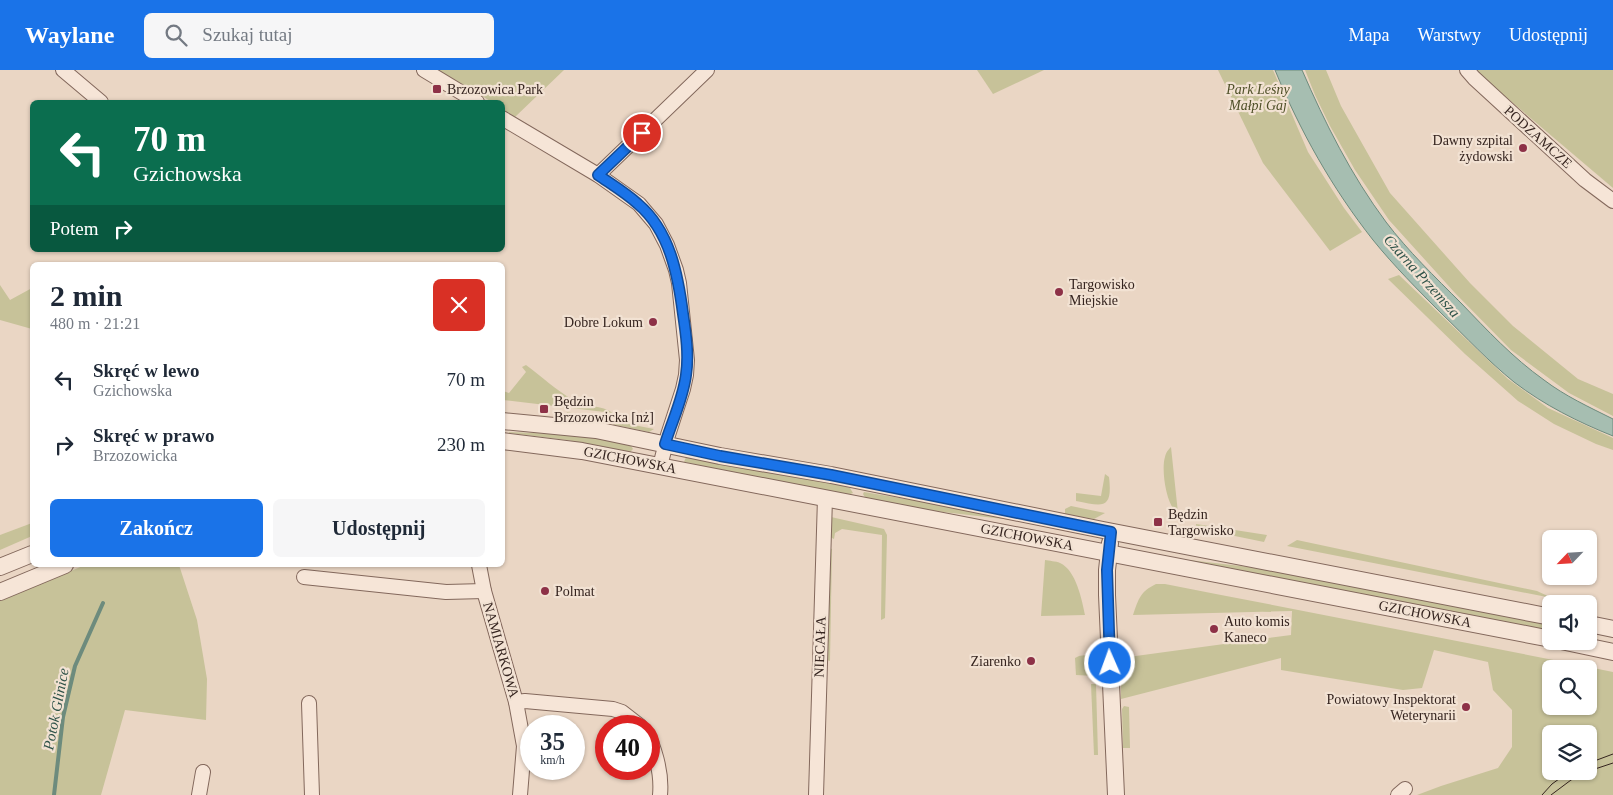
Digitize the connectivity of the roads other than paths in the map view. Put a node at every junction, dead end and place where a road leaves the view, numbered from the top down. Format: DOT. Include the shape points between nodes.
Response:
graph roads {
  1 [pos="63,70"];
  2 [pos="424,70"];
  3 [pos="707,70"];
  4 [pos="1467,70"];
  5 [pos="99,100"];
  6 [pos="474,100"];
  7 [pos="505,120"];
  8 [pos="598,175"];
  9 [pos="1613,201"];
  10 [pos="505,421"];
  11 [pos="505,441"];
  12 [pos="665,444"];
  13 [pos="660,466"];
  14 [pos="825,498"];
  15 [pos="1111,532"];
  16 [pos="1108,552"];
  17 [pos="30,555"];
  18 [pos="0,567"];
  19 [pos="60,567"];
  20 [pos="479,567"];
  21 [pos="304,577"];
  22 [pos="484,591"];
  23 [pos="0,592"];
  24 [pos="1542,615"];
  25 [pos="1597,626"];
  26 [pos="1613,629"];
  27 [pos="1542,637"];
  28 [pos="1597,649"];
  29 [pos="1613,652"];
  30 [pos="516,702"];
  31 [pos="309,703"];
  32 [pos="626,715"];
  33 [pos="660,771"];
  34 [pos="203,772"];
  35 [pos="200,795"];
  36 [pos="312,795"];
  37 [pos="520,795"];
  38 [pos="660,795"];
  39 [pos="816,795"];
  40 [pos="1116,795"];
  1 -- 5 [label="street"];
  2 -- 6 [label="street"];
  3 -- 8 [label="street"];
  4 -- 9 [label="street, PODZAMCZE" via="1585,180"];
  7 -- 8 [label="street"];
  8 -- 12 [label="street" via="639,204 656,224 676,270 687,360 683,389"];
  10 -- 12 [label="street, GZICHOWSKA" via="596,430"];
  11 -- 13 [label="street, GZICHOWSKA" via="582,451"];
  12 -- 13 [label="street"];
  12 -- 15 [label="street, GZICHOWSKA"];
  13 -- 14 [label="street, GZICHOWSKA"];
  14 -- 16 [label="street, GZICHOWSKA"];
  14 -- 39 [label="street, NIECAŁA"];
  15 -- 16 [label="street"];
  15 -- 24 [label="street, GZICHOWSKA"];
  16 -- 27 [label="street, GZICHOWSKA"];
  16 -- 40 [label="street"];
  17 -- 18 [label="street"];
  19 -- 23 [label="street"];
  20 -- 22 [label="street, NAMIARKOWA"];
  21 -- 22 [label="street" via="446,592"];
  22 -- 30 [label="street, NAMIARKOWA"];
  25 -- 26 [label="street"];
  28 -- 29 [label="street"];
  30 -- 32 [label="street" via="613,709"];
  30 -- 37 [label="street, NAMIARKOWA" via="524,746"];
  31 -- 36 [label="street"];
  33 -- 38 [label="street"];
  34 -- 35 [label="street"];
}
